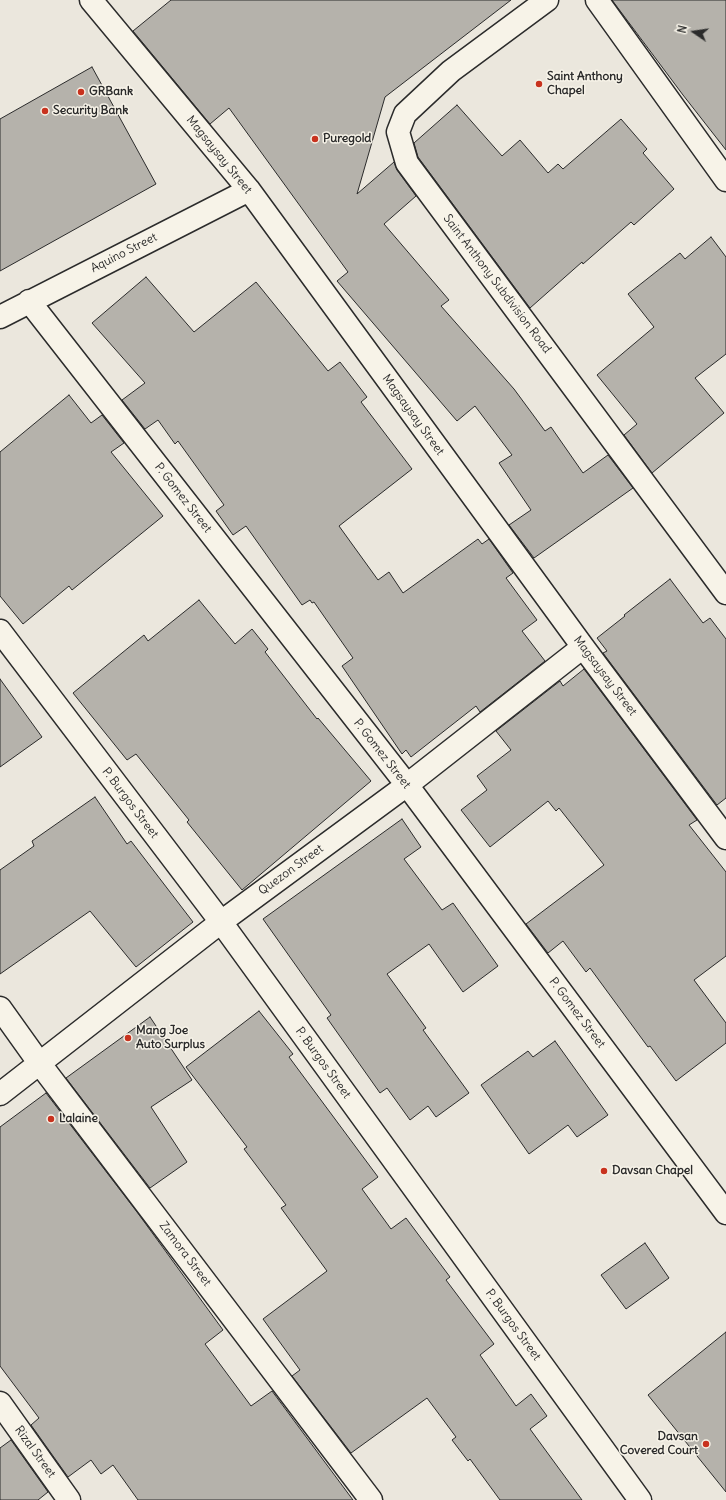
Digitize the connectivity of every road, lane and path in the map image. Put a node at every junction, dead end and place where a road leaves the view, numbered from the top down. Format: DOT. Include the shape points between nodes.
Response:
graph roads {
  1 [pos="91,0"];
  2 [pos="547,0"];
  3 [pos="597,0"];
  4 [pos="726,180"];
  5 [pos="248,190"];
  6 [pos="29,301"];
  7 [pos="0,317"];
  8 [pos="726,593"];
  9 [pos="0,631"];
  10 [pos="583,647"];
  11 [pos="407,785"];
  12 [pos="726,838"];
  13 [pos="221,922"];
  14 [pos="0,1008"];
  15 [pos="40,1064"];
  16 [pos="0,1094"];
  17 [pos="726,1213"];
  18 [pos="0,1403"];
  19 [pos="69,1500"];
  20 [pos="371,1500"];
  21 [pos="640,1500"];
  1 -- 5 [label="street, Magsaysay Street"];
  2 -- 8 [label="street, Saint Anthony Subdivision Road" via="451,71 405,114 398,132 407,163"];
  3 -- 4 [label="street"];
  5 -- 6 [label="street, Aquino Street"];
  5 -- 10 [label="street, Magsaysay Street"];
  6 -- 7 [label="street, Aquino Street"];
  6 -- 11 [label="street, P. Gomez Street"];
  9 -- 13 [label="street, P. Burgos Street"];
  10 -- 11 [label="street, Quezon Street"];
  10 -- 12 [label="street, Magsaysay Street"];
  11 -- 13 [label="street, Quezon Street"];
  11 -- 17 [label="street, P. Gomez Street"];
  13 -- 15 [label="street, Quezon Street"];
  13 -- 21 [label="street, P. Burgos Street"];
  14 -- 15 [label="street, Zamora Street"];
  15 -- 16 [label="street, Quezon Street"];
  15 -- 20 [label="street, Zamora Street"];
  18 -- 19 [label="street, Rizal Street"];
}
